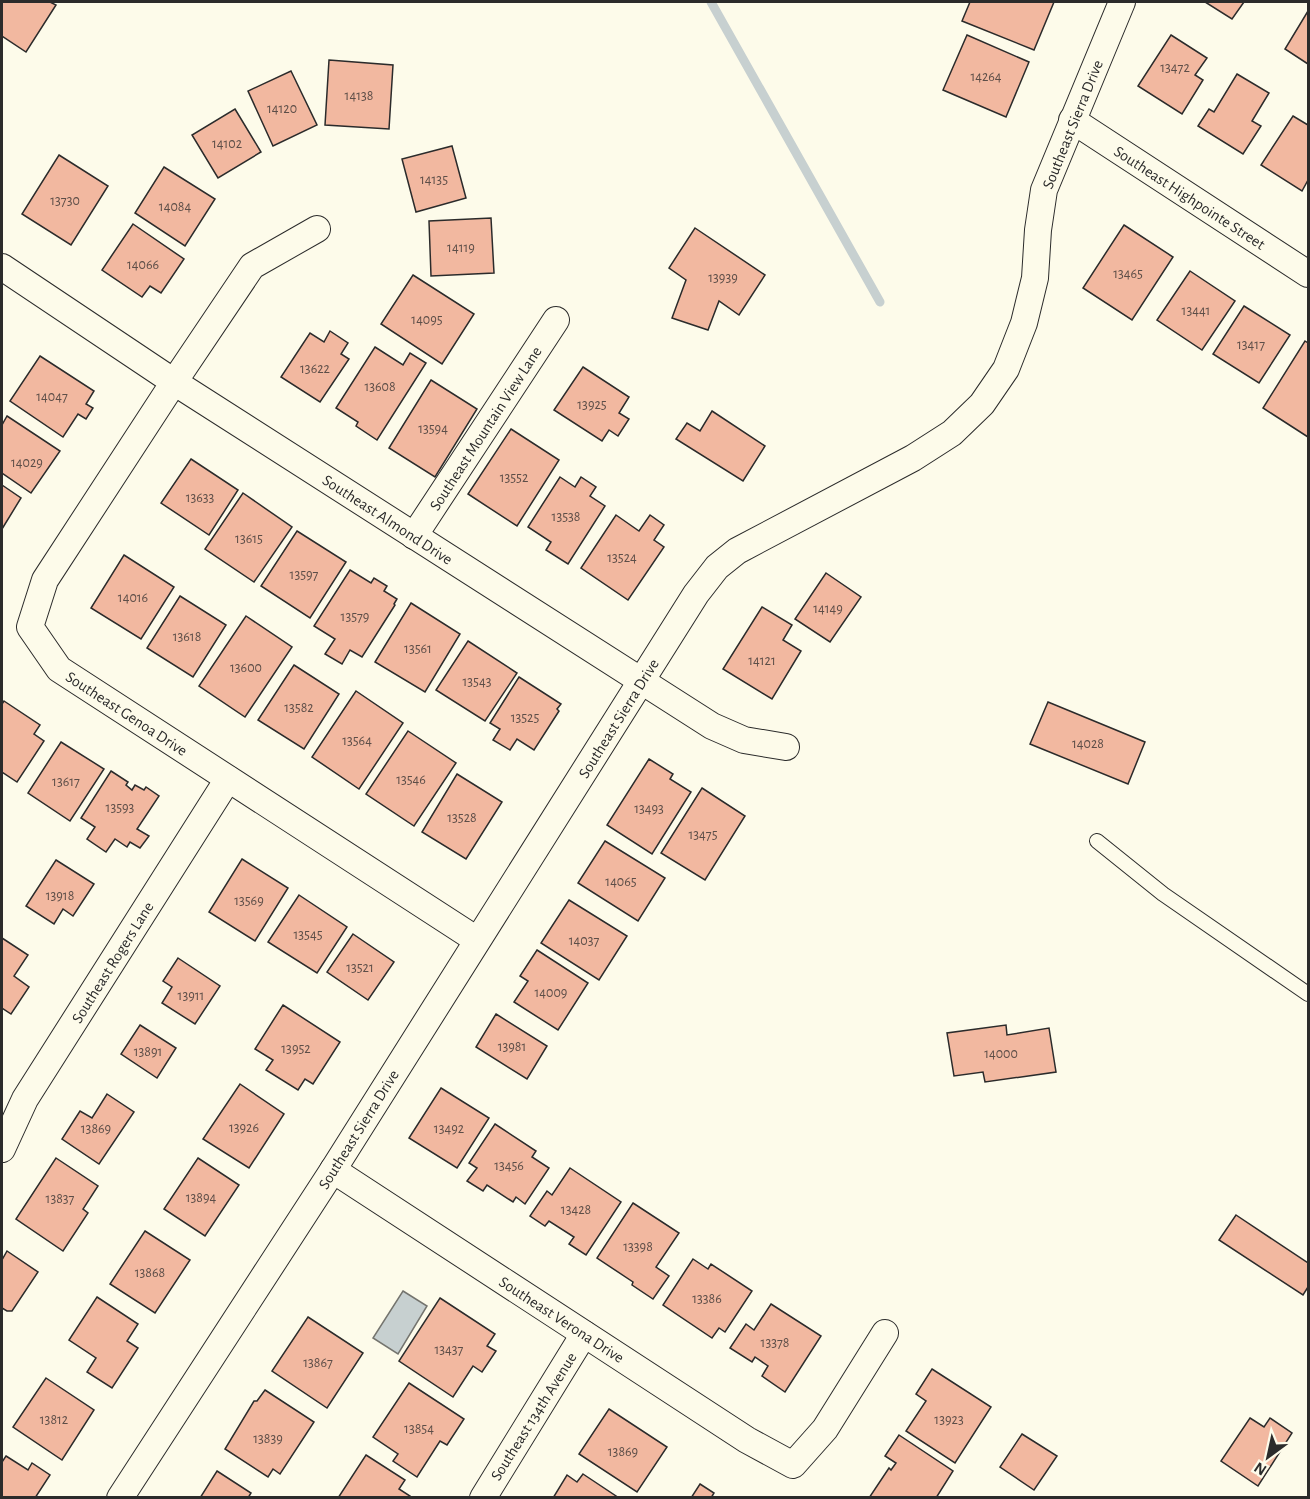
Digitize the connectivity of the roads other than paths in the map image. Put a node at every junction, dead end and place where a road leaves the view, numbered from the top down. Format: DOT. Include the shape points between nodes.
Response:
graph roads {
  1 [pos="1122,2"];
  2 [pos="1072,120"];
  3 [pos="317,229"];
  4 [pos="2,267"];
  5 [pos="1308,274"];
  6 [pos="556,320"];
  7 [pos="174,382"];
  8 [pos="414,536"];
  9 [pos="641,681"];
  10 [pos="786,747"];
  11 [pos="228,779"];
  12 [pos="1097,841"];
  13 [pos="477,940"];
  14 [pos="1308,994"];
  15 [pos="2,1149"];
  16 [pos="333,1170"];
  17 [pos="885,1333"];
  18 [pos="584,1334"];
  19 [pos="120,1497"];
  20 [pos="483,1497"];
  1 -- 2 [label="street, Southeast Sierra Drive"];
  2 -- 5 [label="street, Southeast Highpointe Street"];
  2 -- 9 [label="street, Southeast Sierra Drive" via="1044,190 1035,278 1024,323 1006,369 982,404 952,433 913,458 737,551 717,567"];
  3 -- 7 [label="street" via="252,266"];
  4 -- 7 [label="street, Southeast Almond Drive"];
  6 -- 8 [label="street, Southeast Mountain View Lane"];
  7 -- 8 [label="street, Southeast Almond Drive"];
  7 -- 11 [label="street, Southeast Genoa Drive" via="45,580 30,627 60,669"];
  8 -- 9 [label="street, Southeast Almond Drive"];
  9 -- 10 [label="street, Southeast Almond Drive" via="712,726 744,740"];
  9 -- 13 [label="street, Southeast Sierra Drive"];
  11 -- 13 [label="street, Southeast Genoa Drive"];
  11 -- 15 [label="street, Southeast Rogers Lane" via="25,1099"];
  12 -- 14 [label="lane" via="1163,894"];
  13 -- 16 [label="street, Southeast Sierra Drive"];
  16 -- 18 [label="street, Southeast Verona Drive"];
  16 -- 19 [label="street, Southeast Sierra Drive"];
  17 -- 18 [label="street, Southeast Verona Drive" via="825,1429 793,1465 747,1440"];
  18 -- 20 [label="street, Southeast 134th Avenue"];
}
